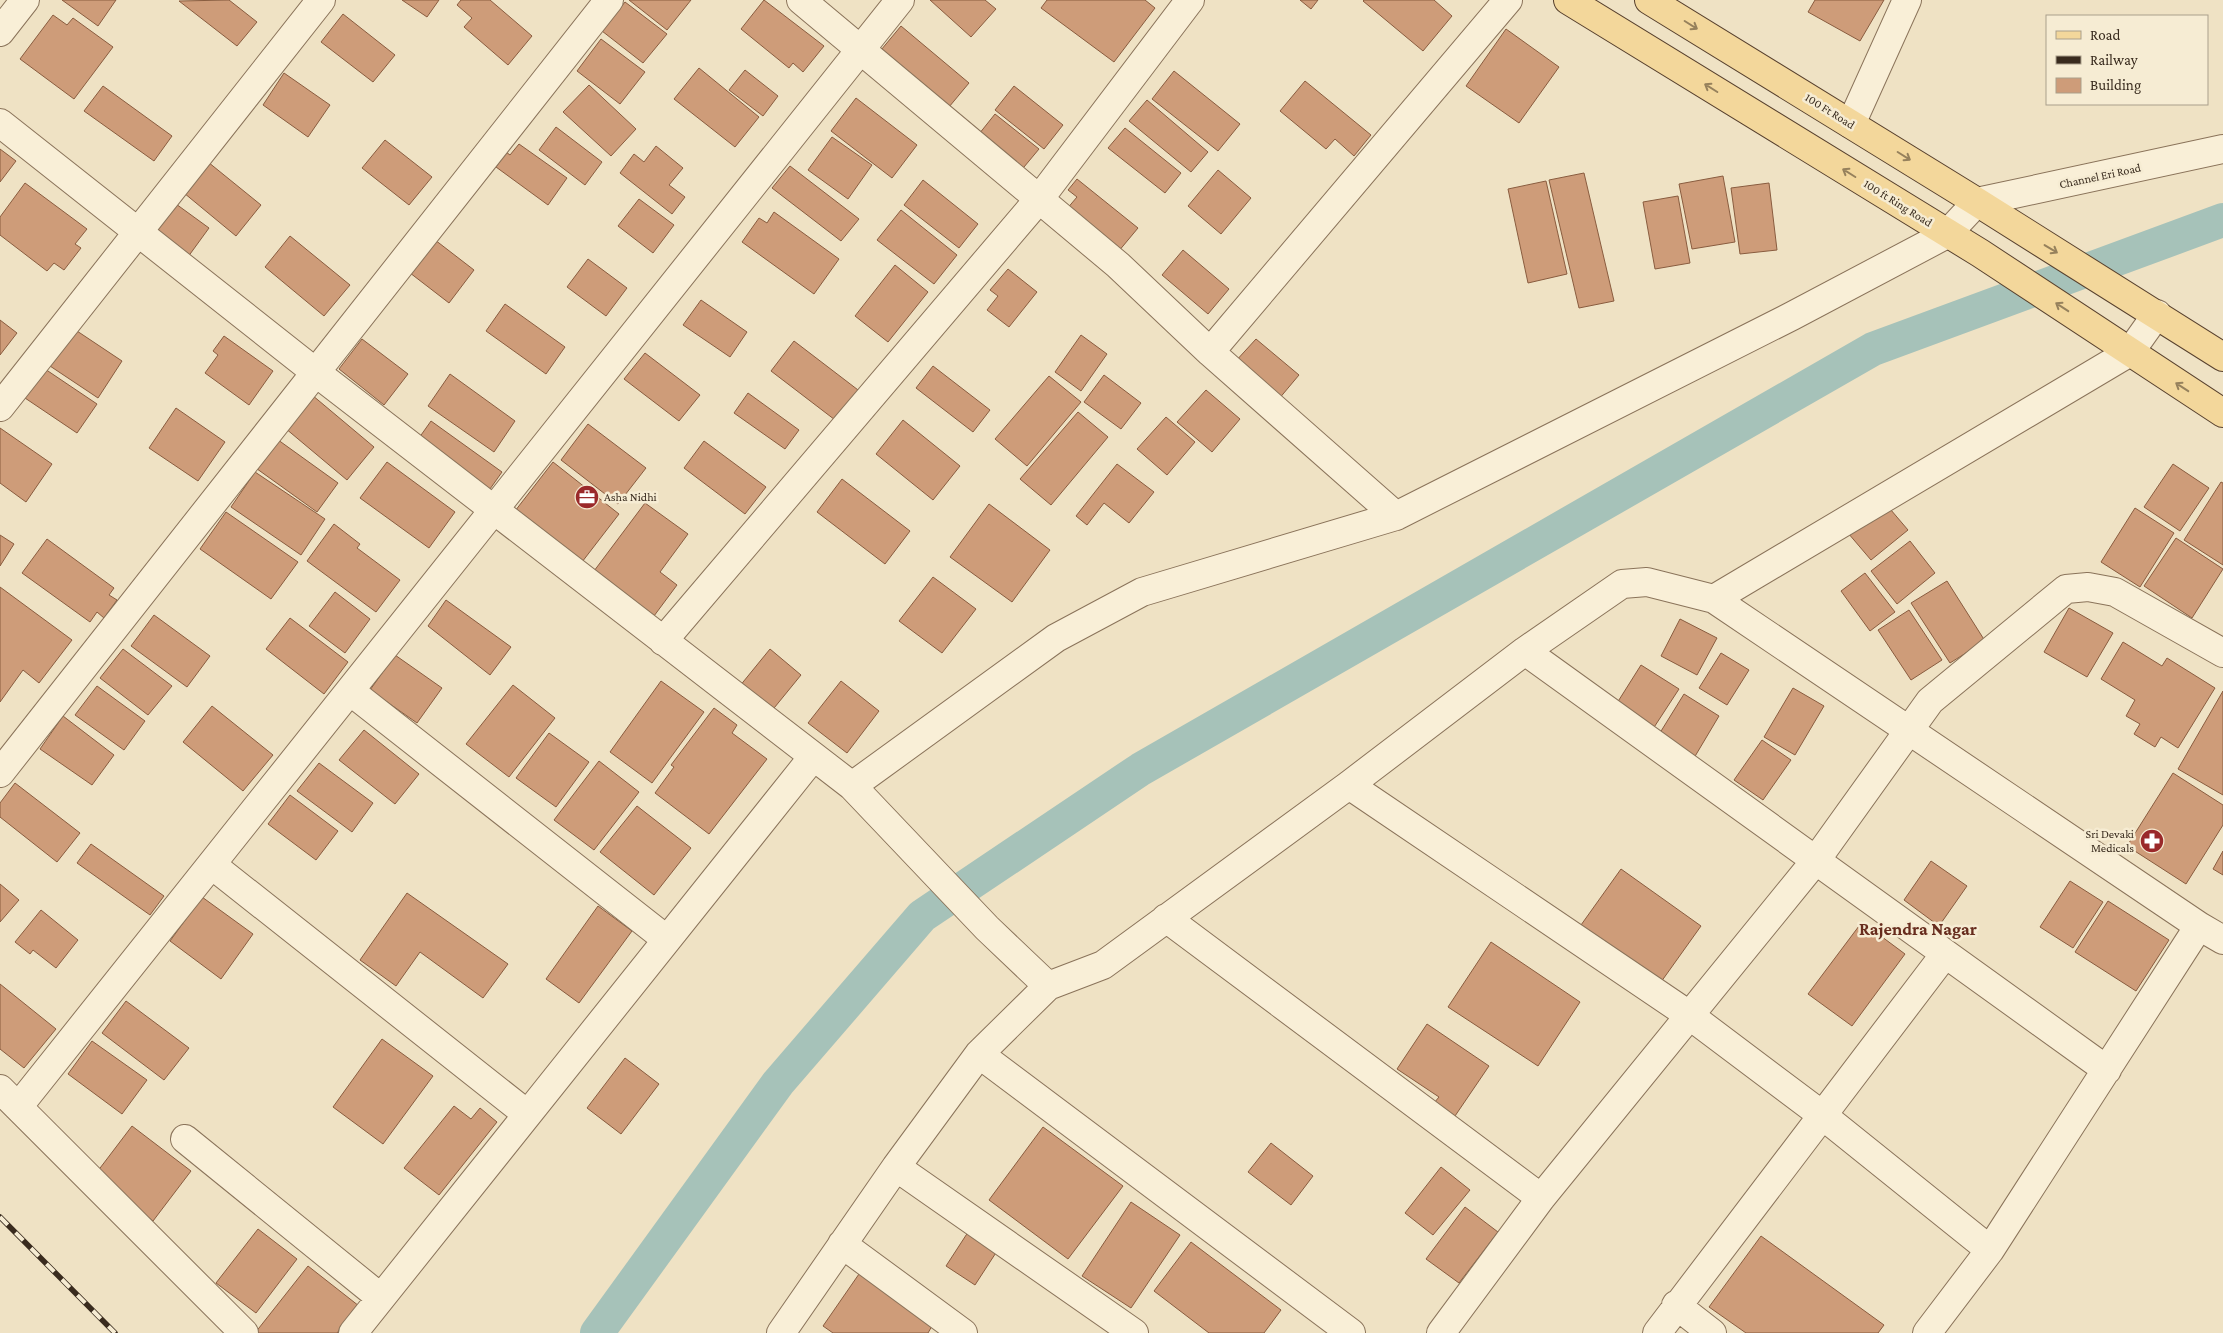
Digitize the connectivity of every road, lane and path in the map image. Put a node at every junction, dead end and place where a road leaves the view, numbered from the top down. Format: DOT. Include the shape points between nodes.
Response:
graph roads {
  1 [pos="25,0"];
  2 [pos="321,0"];
  3 [pos="609,0"];
  4 [pos="801,0"];
  5 [pos="900,0"];
  6 [pos="1190,0"];
  7 [pos="1508,0"];
  8 [pos="1568,0"];
  9 [pos="1650,0"];
  10 [pos="1907,0"];
  11 [pos="0,32"];
  12 [pos="862,50"];
  13 [pos="0,123"];
  14 [pos="1851,124"];
  15 [pos="2223,150"];
  16 [pos="1040,198"];
  17 [pos="1977,202"];
  18 [pos="138,232"];
  19 [pos="1947,234"];
  20 [pos="2157,314"];
  21 [pos="2216,347"];
  22 [pos="1210,352"];
  23 [pos="2130,352"];
  24 [pos="314,371"];
  25 [pos="0,407"];
  26 [pos="2223,413"];
  27 [pos="494,511"];
  28 [pos="1396,516"];
  29 [pos="1714,599"];
  30 [pos="664,641"];
  31 [pos="1525,651"];
  32 [pos="2223,653"];
  33 [pos="350,691"];
  34 [pos="1909,730"];
  35 [pos="813,757"];
  36 [pos="0,773"];
  37 [pos="1348,785"];
  38 [pos="852,786"];
  39 [pos="1816,860"];
  40 [pos="212,865"];
  41 [pos="1166,918"];
  42 [pos="2199,926"];
  43 [pos="666,940"];
  44 [pos="2223,940"];
  45 [pos="1945,954"];
  46 [pos="1048,986"];
  47 [pos="1689,1015"];
  48 [pos="979,1054"];
  49 [pos="2107,1070"];
  50 [pos="9,1098"];
  51 [pos="527,1114"];
  52 [pos="1822,1115"];
  53 [pos="185,1139"];
  54 [pos="896,1166"];
  55 [pos="1541,1198"];
  56 [pos="842,1244"];
  57 [pos="1990,1250"];
  58 [pos="381,1298"];
  59 [pos="1676,1305"];
  60 [pos="244,1333"];
  61 [pos="353,1333"];
  62 [pos="781,1333"];
  63 [pos="963,1333"];
  64 [pos="1134,1333"];
  65 [pos="1351,1333"];
  66 [pos="1441,1333"];
  67 [pos="1657,1333"];
  68 [pos="1712,1333"];
  69 [pos="1927,1333"];
  1 -- 11 [label="street"];
  2 -- 18 [label="street"];
  3 -- 24 [label="street"];
  4 -- 12 [label="street"];
  5 -- 12 [label="street"];
  6 -- 16 [label="street"];
  7 -- 22 [label="street"];
  19 -- 8 [label="main road, 100 ft Ring Road, one-way"];
  9 -- 14 [label="main road, 100 Ft Road, one-way"];
  10 -- 14 [label="street"];
  12 -- 16 [label="street"];
  12 -- 27 [label="street"];
  13 -- 18 [label="street"];
  14 -- 17 [label="main road, 100 Ft Road, one-way"];
  15 -- 17 [label="street, Channel Eri Road"];
  16 -- 22 [label="street" via="1118,265"];
  16 -- 30 [label="street"];
  17 -- 19 [label="street"];
  17 -- 20 [label="main road, 100 Ft Road, one-way"];
  18 -- 24 [label="street"];
  18 -- 25 [label="street"];
  23 -- 19 [label="main road, 100 ft Ring Road, one-way"];
  19 -- 28 [label="street"];
  20 -- 21 [label="main road"];
  20 -- 23 [label="street"];
  22 -- 28 [label="street"];
  26 -- 23 [label="main road, 100 ft Ring Road, one-way"];
  23 -- 29 [label="street"];
  24 -- 27 [label="street"];
  24 -- 36 [label="street"];
  27 -- 30 [label="street"];
  27 -- 33 [label="street"];
  28 -- 38 [label="street" via="1142,592 1056,638"];
  29 -- 31 [label="street" via="1647,582 1622,584"];
  29 -- 34 [label="street"];
  30 -- 35 [label="street"];
  31 -- 37 [label="street"];
  31 -- 39 [label="street"];
  32 -- 34 [label="street" via="2115,592 2088,587 2066,589 1930,701"];
  33 -- 40 [label="street"];
  33 -- 43 [label="street"];
  34 -- 39 [label="street"];
  34 -- 42 [label="street"];
  35 -- 38 [label="street"];
  35 -- 43 [label="street"];
  37 -- 41 [label="street"];
  37 -- 47 [label="street"];
  38 -- 46 [label="street" via="987,928"];
  39 -- 45 [label="street"];
  39 -- 47 [label="street"];
  40 -- 50 [label="street"];
  40 -- 51 [label="street"];
  41 -- 46 [label="street" via="1103,965"];
  41 -- 55 [label="street"];
  42 -- 44 [label="street"];
  42 -- 49 [label="street"];
  43 -- 51 [label="street"];
  45 -- 49 [label="street"];
  45 -- 52 [label="street"];
  46 -- 48 [label="street"];
  47 -- 52 [label="street"];
  47 -- 55 [label="street"];
  48 -- 54 [label="street"];
  48 -- 65 [label="street"];
  49 -- 57 [label="street"];
  50 -- 60 [label="street"];
  51 -- 58 [label="street"];
  52 -- 57 [label="street"];
  52 -- 59 [label="street"];
  53 -- 58 [label="street"];
  54 -- 56 [label="street"];
  54 -- 64 [label="street"];
  55 -- 66 [label="street"];
  56 -- 62 [label="street"];
  56 -- 63 [label="street"];
  57 -- 69 [label="street"];
  58 -- 61 [label="street"];
  59 -- 67 [label="street"];
  59 -- 68 [label="street"];
}
